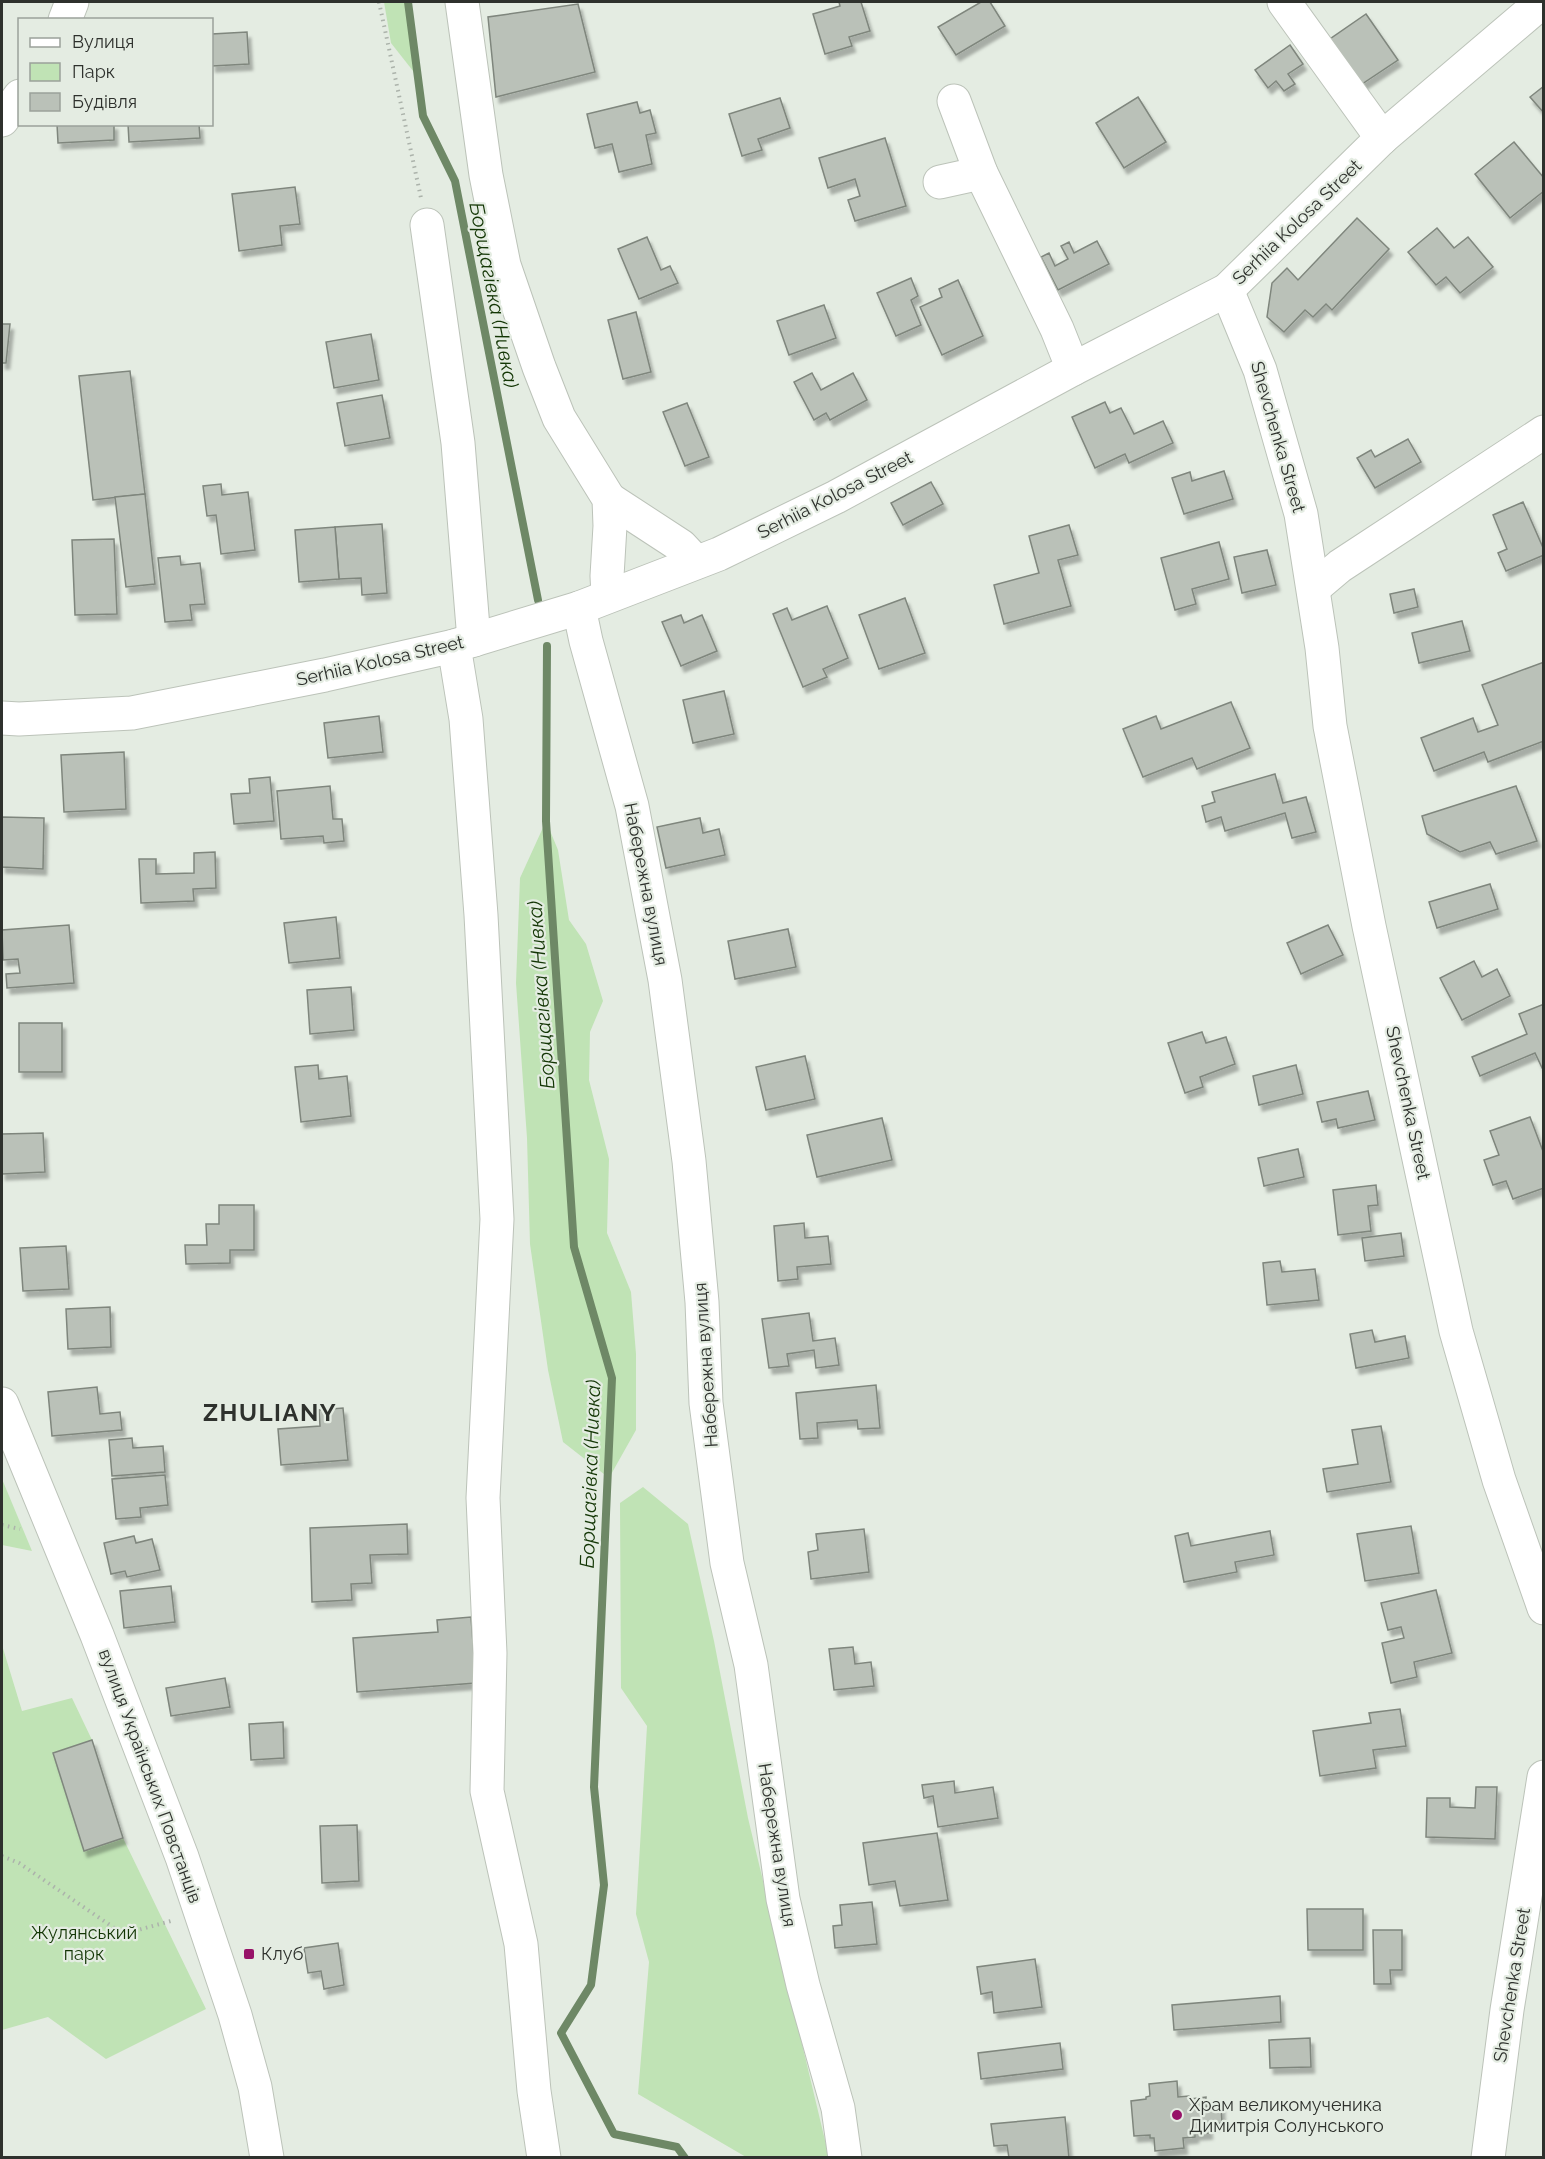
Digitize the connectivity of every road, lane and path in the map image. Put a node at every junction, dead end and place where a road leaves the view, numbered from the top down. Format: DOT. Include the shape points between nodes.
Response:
graph roads {
  1 [pos="72,2"];
  2 [pos="379,2"];
  3 [pos="462,2"];
  4 [pos="1284,2"];
  5 [pos="1542,2"];
  6 [pos="66,18"];
  7 [pos="18,99"];
  8 [pos="954,101"];
  9 [pos="2,120"];
  10 [pos="1382,138"];
  11 [pos="981,173"];
  12 [pos="940,182"];
  13 [pos="427,225"];
  14 [pos="1227,290"];
  15 [pos="1073,369"];
  16 [pos="1544,432"];
  17 [pos="609,499"];
  18 [pos="696,562"];
  19 [pos="1314,588"];
  20 [pos="594,602"];
  21 [pos="464,643"];
  22 [pos="2,718"];
  23 [pos="2,1404"];
  24 [pos="1542,1600"];
  25 [pos="1544,1777"];
  26 [pos="2,1856"];
  27 [pos="178,1919"];
  28 [pos="267,2157"];
  29 [pos="544,2157"];
  30 [pos="845,2157"];
  31 [pos="1488,2157"];
  1 -- 6 [label="street"];
  2 -- 13 [label="path"];
  3 -- 17 [label="street" via="483,153 504,265 559,418"];
  4 -- 10 [label="street"];
  5 -- 10 [label="street, Serhiia Kolosa Street"];
  7 -- 9 [label="street"];
  8 -- 11 [label="street"];
  10 -- 14 [label="street, Serhiia Kolosa Street"];
  11 -- 12 [label="street"];
  11 -- 15 [label="street"];
  13 -- 21 [label="street" via="458,443"];
  14 -- 15 [label="street, Serhiia Kolosa Street"];
  14 -- 19 [label="street, Shevchenka Street" via="1260,370 1301,514"];
  15 -- 18 [label="street, Serhiia Kolosa Street" via="836,497"];
  16 -- 19 [label="street" via="1340,566"];
  17 -- 18 [label="street" via="681,546"];
  17 -- 20 [label="street, Набережна вулиця" via="607,576"];
  18 -- 20 [label="street, Serhiia Kolosa Street"];
  19 -- 24 [label="street, Shevchenka Street" via="1332,738 1456,1331 1499,1480"];
  20 -- 21 [label="street, Serhiia Kolosa Street"];
  20 -- 30 [label="street, Набережна вулиця" via="586,641 632,807 664,980 689,1161 702,1302 706,1403 727,1563 751,1665 783,1899 838,2108"];
  21 -- 22 [label="street, Serhiia Kolosa Street" via="132,713"];
  21 -- 29 [label="street" via="497,1219 483,1498 490,1653 487,1791 521,1944"];
  23 -- 28 [label="street, вулиця Українських Повстанців" via="182,1857 235,2014 255,2086"];
  25 -- 31 [label="street, Shevchenka Street"];
  26 -- 27 [label="path" via="123,1934"];
}
